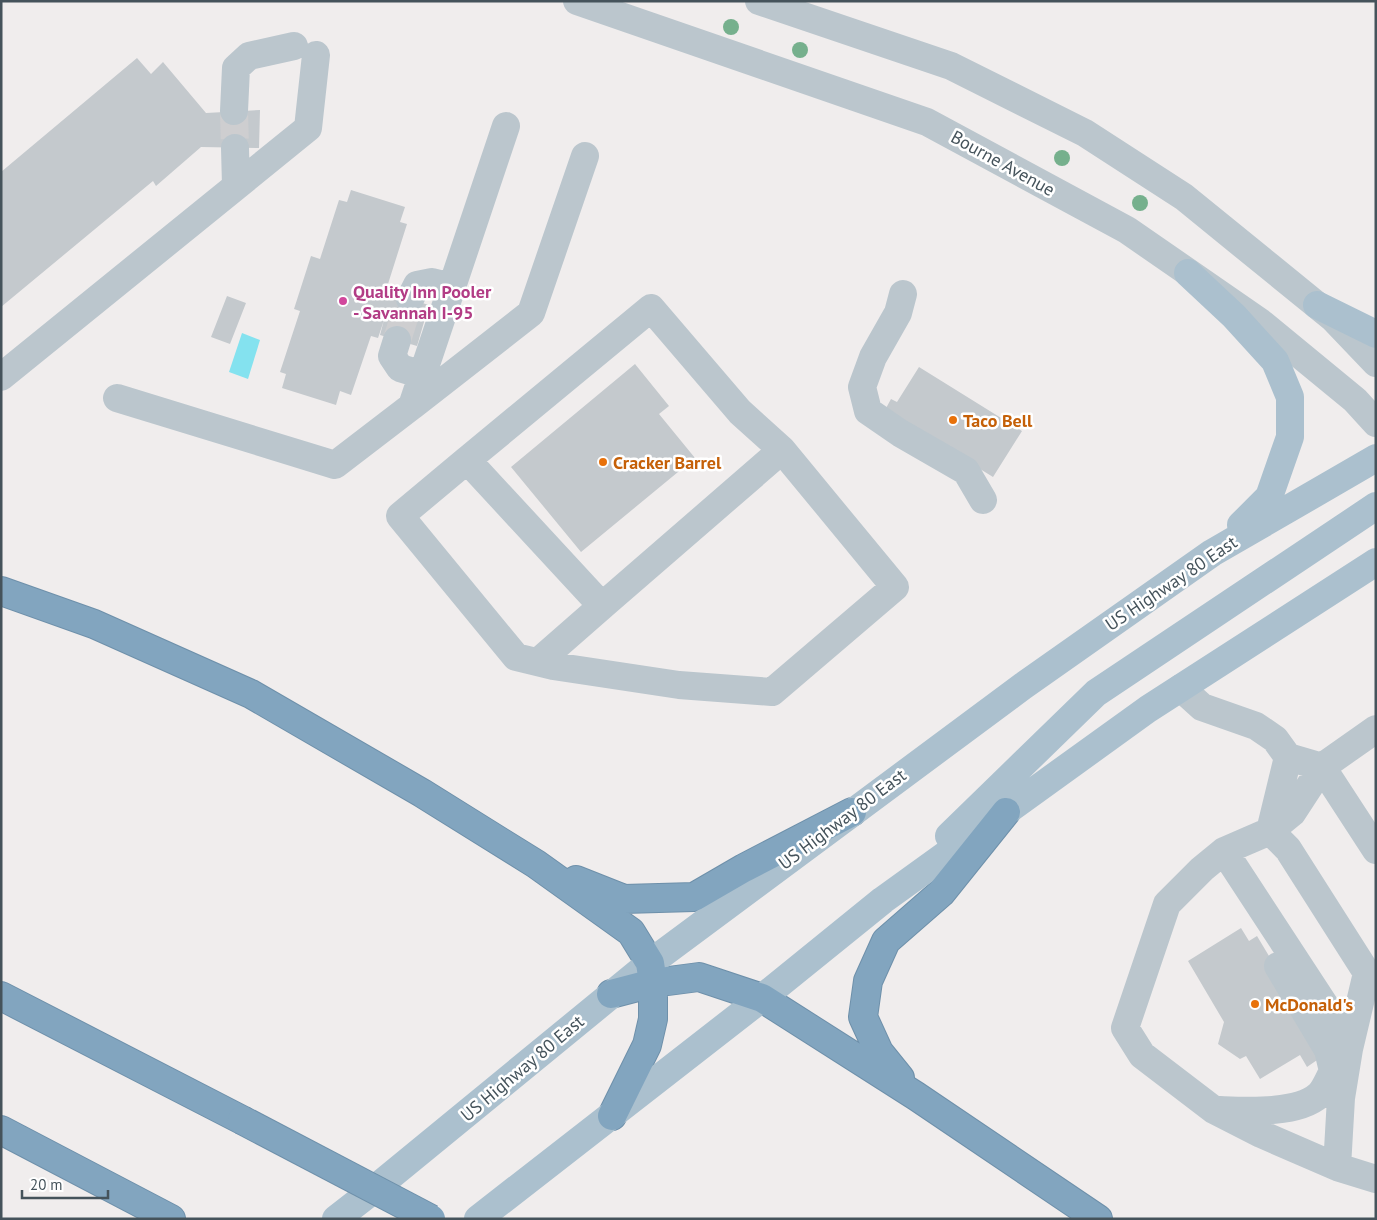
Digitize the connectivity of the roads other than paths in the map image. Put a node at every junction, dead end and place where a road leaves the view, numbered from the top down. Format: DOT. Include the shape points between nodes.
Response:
graph roads {
  1 [pos="577,1"];
  2 [pos="759,1"];
  3 [pos="234,111"];
  4 [pos="506,126"];
  5 [pos="234,148"];
  6 [pos="585,156"];
  7 [pos="236,186"];
  8 [pos="1188,272"];
  9 [pos="452,287"];
  10 [pos="904,294"];
  11 [pos="410,300"];
  12 [pos="1317,305"];
  13 [pos="1376,334"];
  14 [pos="397,340"];
  15 [pos="1376,363"];
  16 [pos="423,376"];
  17 [pos="1,377"];
  18 [pos="117,398"];
  19 [pos="412,406"];
  20 [pos="1376,423"];
  21 [pos="782,450"];
  22 [pos="1376,458"];
  23 [pos="467,460"];
  24 [pos="983,500"];
  25 [pos="1376,506"];
  26 [pos="1212,553"];
  27 [pos="1376,562"];
  28 [pos="1,591"];
  29 [pos="602,606"];
  30 [pos="538,662"];
  31 [pos="1181,688"];
  32 [pos="1376,729"];
  33 [pos="1288,757"];
  34 [pos="1322,767"];
  35 [pos="852,812"];
  36 [pos="1006,812"];
  37 [pos="1270,831"];
  38 [pos="1376,850"];
  39 [pos="1224,851"];
  40 [pos="536,864"];
  41 [pos="883,900"];
  42 [pos="1257,902"];
  43 [pos="652,973"];
  44 [pos="611,994"];
  45 [pos="1,996"];
  46 [pos="762,998"];
  47 [pos="1348,1048"];
  48 [pos="916,1096"];
  49 [pos="1214,1110"];
  50 [pos="612,1116"];
  51 [pos="1,1130"];
  52 [pos="1337,1167"];
  53 [pos="1376,1179"];
  54 [pos="171,1219"];
  55 [pos="336,1219"];
  56 [pos="431,1219"];
  57 [pos="478,1219"];
  58 [pos="1098,1219"];
  1 -- 8 [label="street, Bourne Avenue" via="928,122 1127,230"];
  2 -- 12 [label="street" via="951,66 1085,133 1184,198"];
  3 -- 7 [label="street" via="236,68 250,56 305,50 308,128"];
  4 -- 9 [label="street"];
  5 -- 7 [label="street"];
  6 -- 19 [label="street" via="531,313"];
  7 -- 17 [label="street"];
  8 -- 20 [label="street, Bourne Avenue" via="1260,322 1356,400"];
  8 -- 26 [label="main road" via="1275,361 1290,397 1290,437 1269,497"];
  9 -- 11 [label="street" via="432,282 417,285"];
  9 -- 16 [label="street"];
  10 -- 24 [label="street" via="862,387 868,411 966,471"];
  12 -- 13 [label="main road"];
  12 -- 15 [label="street" via="1334,318"];
  14 -- 16 [label="street" via="392,356 400,368"];
  16 -- 19 [label="street"];
  18 -- 19 [label="street" via="335,465"];
  21 -- 23 [label="street" via="740,412 651,308"];
  21 -- 29 [label="street"];
  21 -- 30 [label="street" via="895,587 772,692 679,685"];
  22 -- 26 [label="main road, US Highway 80 East"];
  23 -- 29 [label="street"];
  23 -- 30 [label="street" via="400,516 516,657"];
  25 -- 41 [label="main road" via="1096,693"];
  26 -- 35 [label="main road, US Highway 80 East"];
  27 -- 31 [label="main road"];
  28 -- 40 [label="highway" via="94,624 251,694 422,793"];
  29 -- 30 [label="street"];
  31 -- 33 [label="street" via="1202,707 1256,726 1275,739"];
  31 -- 36 [label="main road"];
  32 -- 34 [label="street"];
  33 -- 34 [label="street"];
  33 -- 37 [label="street"];
  34 -- 37 [label="street" via="1292,813"];
  34 -- 38 [label="street"];
  35 -- 40 [label="highway" via="694,897 624,899"];
  35 -- 43 [label="main road, US Highway 80 East"];
  36 -- 41 [label="main road"];
  36 -- 48 [label="highway" via="941,893 886,940 868,981 863,1017 879,1052"];
  37 -- 39 [label="street"];
  37 -- 47 [label="street" via="1288,849 1367,973"];
  39 -- 42 [label="street"];
  39 -- 49 [label="street" via="1168,904 1125,1028 1142,1055"];
  40 -- 43 [label="highway" via="631,932"];
  41 -- 46 [label="main road"];
  42 -- 47 [label="street" via="1326,1007"];
  42 -- 49 [label="street" via="1263,941 1328,1050 1333,1071 1320,1094 1306,1103 1268,1111"];
  43 -- 44 [label="highway"];
  43 -- 46 [label="highway" via="699,977"];
  43 -- 50 [label="highway" via="653,1019 647,1045"];
  44 -- 55 [label="main road, US Highway 80 East"];
  45 -- 56 [label="highway, bridge"];
  46 -- 48 [label="highway"];
  46 -- 50 [label="main road"];
  47 -- 52 [label="street"];
  48 -- 58 [label="highway"];
  49 -- 52 [label="street"];
  50 -- 57 [label="main road"];
  51 -- 54 [label="highway"];
  52 -- 53 [label="street"];
}
